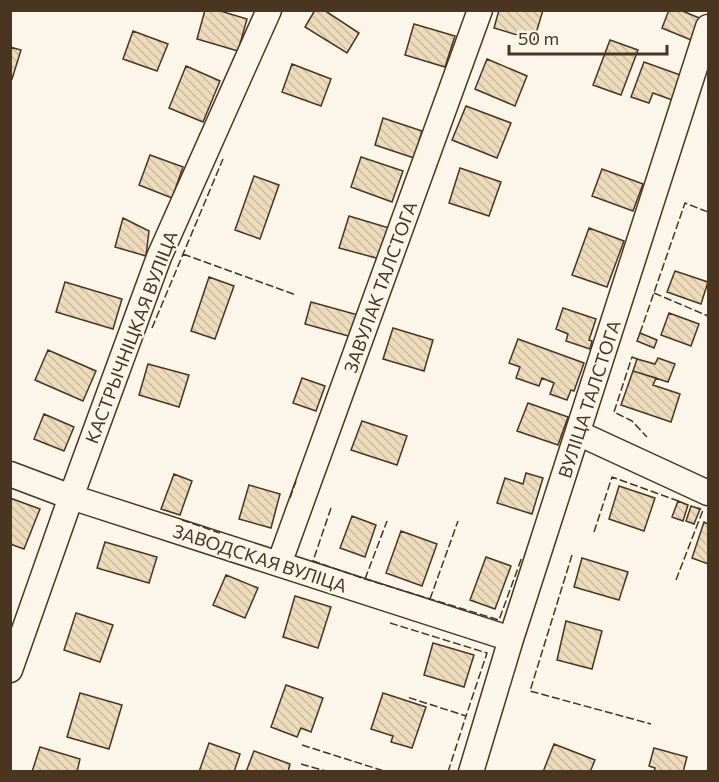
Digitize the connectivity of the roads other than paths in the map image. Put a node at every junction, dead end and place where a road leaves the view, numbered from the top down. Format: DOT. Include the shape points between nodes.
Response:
graph roads {
  1 [pos="269,10"];
  2 [pos="480,10"];
  3 [pos="708,27"];
  4 [pos="578,433"];
  5 [pos="10,474"];
  6 [pos="708,493"];
  7 [pos="71,497"];
  8 [pos="279,564"];
  9 [pos="511,639"];
  10 [pos="10,670"];
  11 [pos="471,771"];
  1 -- 7 [label="street, КАСТРЫЧНІЦКАЯ ВУЛІЦА" via="159,257"];
  2 -- 8 [label="street, ЗАВУЛАК ТАЛСТОГА"];
  3 -- 4 [label="street, ВУЛІЦА ТАЛСТОГА"];
  4 -- 6 [label="street"];
  4 -- 9 [label="street, ВУЛІЦА ТАЛСТОГА"];
  5 -- 7 [label="street, ЗАВОДСКАЯ ВУЛІЦА"];
  7 -- 8 [label="street, ЗАВОДСКАЯ ВУЛІЦА"];
  7 -- 10 [label="street, КАСТРЫЧНІЦКАЯ ВУЛІЦА"];
  8 -- 9 [label="street, ЗАВОДСКАЯ ВУЛІЦА"];
  9 -- 11 [label="street, ВУЛІЦА ТАЛСТОГА"];
}
